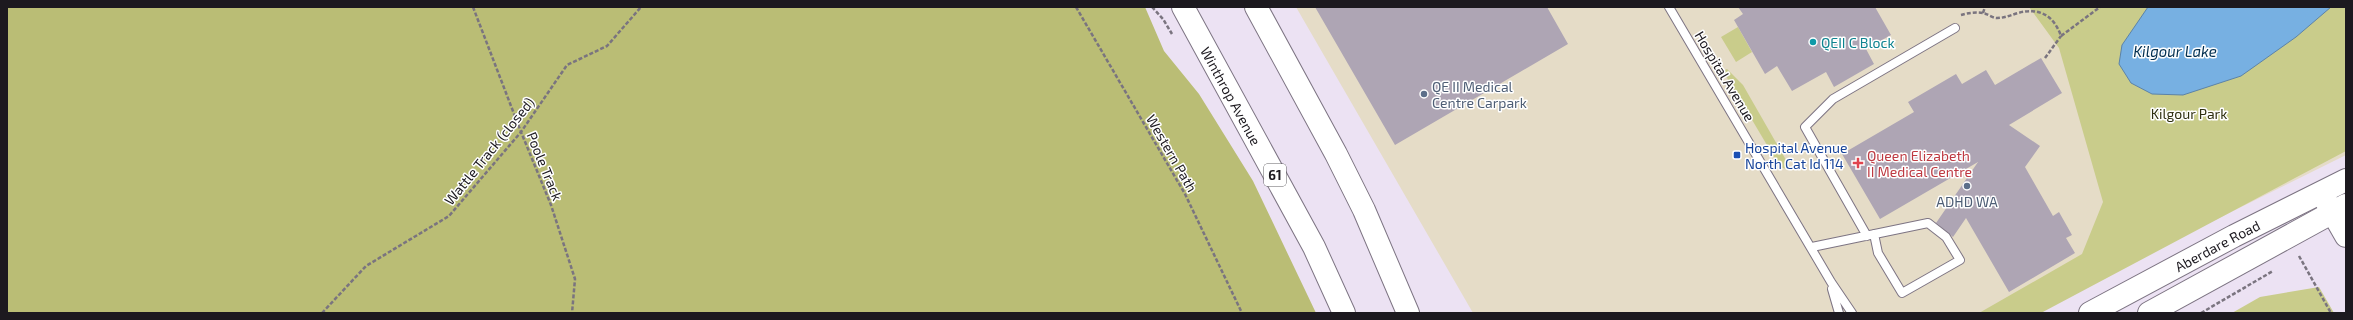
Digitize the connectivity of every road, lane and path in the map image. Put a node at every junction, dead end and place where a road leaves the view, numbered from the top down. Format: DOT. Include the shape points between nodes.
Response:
graph roads {
  1 [pos="473,7"];
  2 [pos="641,7"];
  3 [pos="1076,7"];
  4 [pos="1256,7"];
  5 [pos="1669,7"];
  6 [pos="1985,7"];
  7 [pos="2100,7"];
  8 [pos="1190,10"];
  9 [pos="1984,13"];
  10 [pos="1961,15"];
  11 [pos="1955,28"];
  12 [pos="2061,36"];
  13 [pos="2045,58"];
  14 [pos="521,132"];
  15 [pos="2346,180"];
  16 [pos="2321,193"];
  17 [pos="2340,209"];
  18 [pos="1870,235"];
  19 [pos="2346,236"];
  20 [pos="1812,247"];
  21 [pos="2294,259"];
  22 [pos="2274,270"];
  23 [pos="1831,282"];
  24 [pos="322,313"];
  25 [pos="572,313"];
  26 [pos="1242,313"];
  27 [pos="1344,313"];
  28 [pos="1408,313"];
  29 [pos="1839,313"];
  30 [pos="1852,313"];
  31 [pos="2090,313"];
  32 [pos="2149,313"];
  33 [pos="2201,313"];
  34 [pos="2331,313"];
  1 -- 14 [label="path, Poole Track"];
  2 -- 14 [label="path, Wattle Track (closed)" via="607,46 567,65"];
  3 -- 26 [label="path, Western Path" via="1185,194"];
  4 -- 28 [label="main road" via="1364,210"];
  5 -- 20 [label="lane, Hospital Avenue"];
  6 -- 9 [label="path"];
  7 -- 12 [label="path"];
  8 -- 27 [label="main road, Winthrop Avenue / 61" via="1202,39 1314,247"];
  9 -- 10 [label="path"];
  9 -- 12 [label="path" via="1995,18 2005,18 2020,12 2048,14 2056,23"];
  11 -- 18 [label="lane" via="1833,99 1805,127"];
  12 -- 13 [label="path"];
  14 -- 24 [label="path, Wattle Track (closed)" via="449,216 366,266"];
  14 -- 25 [label="path, Poole Track" via="551,205 575,279"];
  15 -- 16 [label="main road, Aberdare Road"];
  16 -- 17 [label="main road"];
  16 -- 31 [label="main road, Aberdare Road"];
  17 -- 19 [label="main road"];
  17 -- 32 [label="main road, Aberdare Road"];
  18 -- 18 [label="lane" via="1928,223 1946,237 1960,260 1902,293"];
  18 -- 20 [label="lane"];
  20 -- 23 [label="lane, Hospital Avenue"];
  21 -- 34 [label="path" via="2300,256"];
  22 -- 33 [label="path"];
  23 -- 29 [label="lane, Hospital Avenue"];
  23 -- 30 [label="lane, Hospital Avenue"];
}
